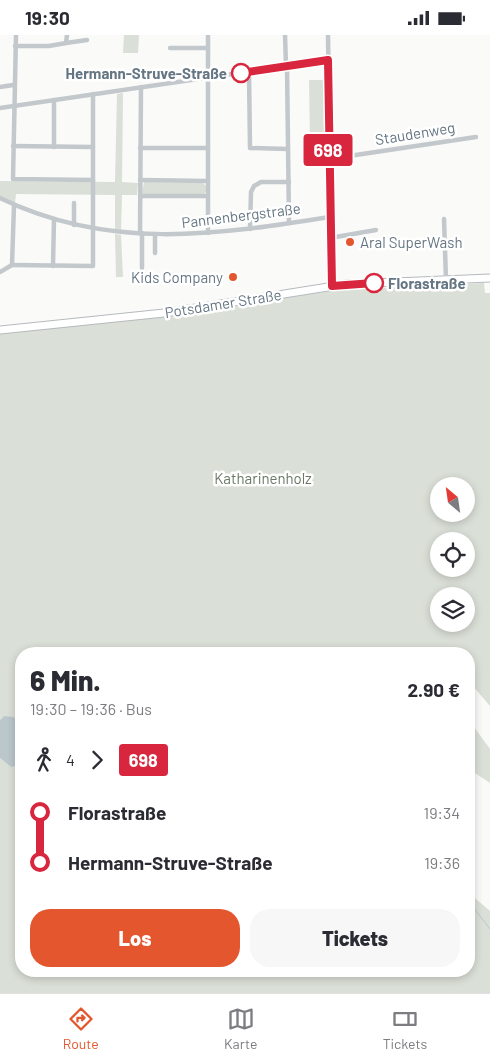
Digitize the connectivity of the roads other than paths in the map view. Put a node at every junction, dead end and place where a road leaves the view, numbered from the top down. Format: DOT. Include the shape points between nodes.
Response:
graph roads {
  1 [pos="16,35"];
  2 [pos="67,35"];
  3 [pos="208,35"];
  4 [pos="285,35"];
  5 [pos="328,35"];
  6 [pos="87,40"];
  7 [pos="66,43"];
  8 [pos="16,46"];
  9 [pos="170,48"];
  10 [pos="208,48"];
  11 [pos="328,60"];
  12 [pos="287,66"];
  13 [pos="249,72"];
  14 [pos="208,78"];
  15 [pos="13,85"];
  16 [pos="0,87"];
  17 [pos="141,87"];
  18 [pos="93,94"];
  19 [pos="54,100"];
  20 [pos="13,107"];
  21 [pos="0,108"];
  22 [pos="476,137"];
  23 [pos="13,146"];
  24 [pos="54,147"];
  25 [pos="93,147"];
  26 [pos="140,148"];
  27 [pos="208,148"];
  28 [pos="288,149"];
  29 [pos="328,159"];
  30 [pos="93,180"];
  31 [pos="140,180"];
  32 [pos="208,181"];
  33 [pos="289,182"];
  34 [pos="140,196"];
  35 [pos="208,197"];
  36 [pos="0,198"];
  37 [pos="74,203"];
  38 [pos="14,205"];
  39 [pos="330,217"];
  40 [pos="54,219"];
  41 [pos="444,219"];
  42 [pos="289,223"];
  43 [pos="74,225"];
  44 [pos="93,228"];
  45 [pos="250,229"];
  46 [pos="376,230"];
  47 [pos="141,233"];
  48 [pos="208,233"];
  49 [pos="155,234"];
  50 [pos="330,238"];
  51 [pos="155,253"];
  52 [pos="12,265"];
  53 [pos="53,266"];
  54 [pos="142,268"];
  55 [pos="0,272"];
  56 [pos="490,278"];
  57 [pos="446,280"];
  58 [pos="332,286"];
  59 [pos="0,330"];
  1 -- 8 [label="street"];
  2 -- 7 [label="street"];
  3 -- 10 [label="street"];
  4 -- 12 [label="street"];
  5 -- 11 [label="street"];
  6 -- 7 [label="street"];
  7 -- 8 [label="street" via="49,47"];
  8 -- 15 [label="street"];
  9 -- 10 [label="street"];
  10 -- 14 [label="street"];
  11 -- 12 [label="street"];
  11 -- 29 [label="street"];
  12 -- 13 [label="street"];
  12 -- 28 [label="street"];
  13 -- 14 [label="street"];
  13 -- 28 [label="street" via="250,149"];
  14 -- 17 [label="street"];
  14 -- 27 [label="street"];
  15 -- 16 [label="street"];
  15 -- 20 [label="street"];
  17 -- 18 [label="street"];
  17 -- 26 [label="street"];
  18 -- 19 [label="street"];
  18 -- 25 [label="street"];
  19 -- 20 [label="street"];
  19 -- 24 [label="street"];
  20 -- 21 [label="street"];
  20 -- 23 [label="street"];
  22 -- 29 [label="street, Staudenweg"];
  23 -- 24 [label="street"];
  23 -- 30 [label="street" via="13,179"];
  24 -- 25 [label="street"];
  25 -- 30 [label="street"];
  26 -- 27 [label="street"];
  26 -- 31 [label="street"];
  27 -- 32 [label="street"];
  28 -- 33 [label="street"];
  29 -- 39 [label="street"];
  30 -- 44 [label="street"];
  31 -- 32 [label="street"];
  31 -- 34 [label="street"];
  32 -- 35 [label="street"];
  33 -- 42 [label="street"];
  33 -- 45 [label="street" via="261,182 254,186"];
  34 -- 35 [label="street"];
  34 -- 47 [label="street"];
  35 -- 48 [label="street"];
  36 -- 38 [label="street, Pannenbergstraße"];
  37 -- 43 [label="street"];
  38 -- 40 [label="street, Pannenbergstraße"];
  38 -- 52 [label="street"];
  39 -- 42 [label="street, Pannenbergstraße"];
  39 -- 50 [label="street"];
  40 -- 43 [label="street, Pannenbergstraße"];
  40 -- 53 [label="street"];
  41 -- 57 [label="street"];
  42 -- 45 [label="street, Pannenbergstraße"];
  43 -- 44 [label="street, Pannenbergstraße"];
  44 -- 47 [label="street, Pannenbergstraße"];
  44 -- 53 [label="street" via="92,266"];
  45 -- 48 [label="street, Pannenbergstraße"];
  46 -- 50 [label="street"];
  47 -- 49 [label="street, Pannenbergstraße"];
  47 -- 54 [label="street"];
  48 -- 49 [label="street, Pannenbergstraße"];
  49 -- 51 [label="street"];
  50 -- 58 [label="street"];
  52 -- 53 [label="street"];
  52 -- 55 [label="street"];
  56 -- 57 [label="main road, Potsdamer Straße"];
  57 -- 58 [label="main road, Potsdamer Straße"];
  58 -- 59 [label="main road, Potsdamer Straße" via="164,313"];
}
